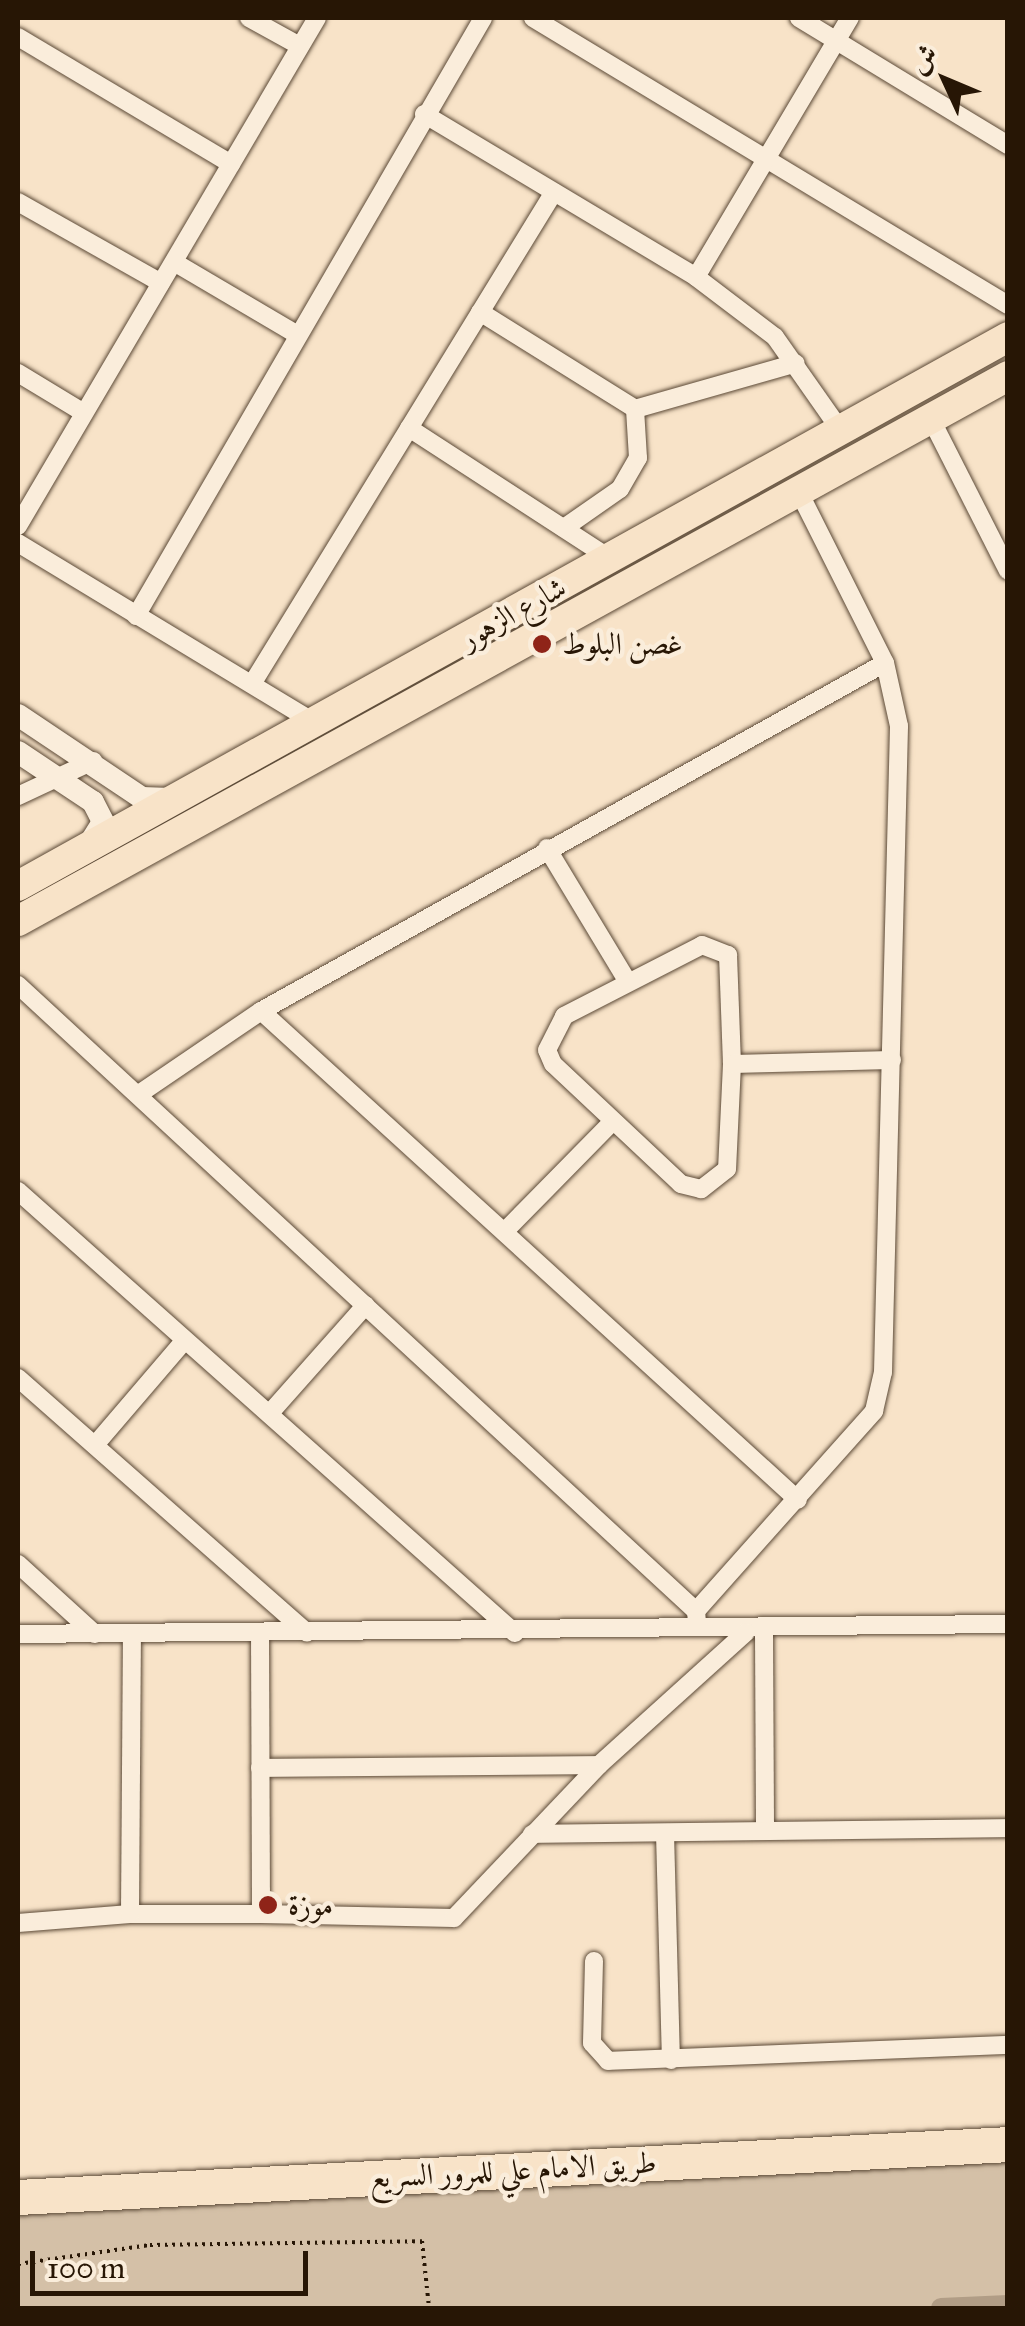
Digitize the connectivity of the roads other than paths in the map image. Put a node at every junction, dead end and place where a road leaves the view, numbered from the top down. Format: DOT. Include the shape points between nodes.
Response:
graph roads {
  1 [pos="248,18"];
  2 [pos="318,18"];
  3 [pos="482,18"];
  4 [pos="533,18"];
  5 [pos="799,18"];
  6 [pos="850,18"];
  7 [pos="18,37"];
  8 [pos="837,40"];
  9 [pos="300,46"];
  10 [pos="424,114"];
  11 [pos="1008,146"];
  12 [pos="766,158"];
  13 [pos="231,164"];
  14 [pos="554,192"];
  15 [pos="18,202"];
  16 [pos="174,262"];
  17 [pos="696,277"];
  18 [pos="161,283"];
  19 [pos="1008,305"];
  20 [pos="480,312"];
  21 [pos="298,335"];
  22 [pos="1008,337"];
  23 [pos="796,362"];
  24 [pos="18,373"];
  25 [pos="1008,376"];
  26 [pos="636,409"];
  27 [pos="84,412"];
  28 [pos="930,419"];
  29 [pos="409,428"];
  30 [pos="841,431"];
  31 [pos="798,490"];
  32 [pos="18,526"];
  33 [pos="564,528"];
  34 [pos="18,543"];
  35 [pos="611,559"];
  36 [pos="1008,571"];
  37 [pos="136,616"];
  38 [pos="885,663"];
  39 [pos="252,684"];
  40 [pos="18,714"];
  41 [pos="315,723"];
  42 [pos="18,752"];
  43 [pos="93,762"];
  44 [pos="59,777"];
  45 [pos="184,794"];
  46 [pos="18,796"];
  47 [pos="547,848"];
  48 [pos="80,852"];
  49 [pos="18,886"];
  50 [pos="18,921"];
  51 [pos="626,979"];
  52 [pos="18,986"];
  53 [pos="261,1012"];
  54 [pos="892,1060"];
  55 [pos="732,1064"];
  56 [pos="140,1094"];
  57 [pos="613,1121"];
  58 [pos="18,1191"];
  59 [pos="506,1229"];
  60 [pos="366,1305"];
  61 [pos="184,1340"];
  62 [pos="18,1378"];
  63 [pos="270,1413"];
  64 [pos="95,1444"];
  65 [pos="798,1500"];
  66 [pos="18,1564"];
  67 [pos="696,1611"];
  68 [pos="1008,1624"];
  69 [pos="698,1631"];
  70 [pos="307,1632"];
  71 [pos="755,1632"];
  72 [pos="260,1633"];
  73 [pos="514,1633"];
  74 [pos="18,1634"];
  75 [pos="95,1634"];
  76 [pos="132,1634"];
  77 [pos="600,1765"];
  78 [pos="260,1768"];
  79 [pos="1008,1828"];
  80 [pos="766,1831"];
  81 [pos="665,1833"];
  82 [pos="532,1834"];
  83 [pos="130,1914"];
  84 [pos="260,1914"];
  85 [pos="18,1923"];
  86 [pos="594,1961"];
  87 [pos="1008,2045"];
  88 [pos="672,2060"];
  89 [pos="1008,2144"];
  90 [pos="18,2197"];
  1 -- 9 [label="street"];
  2 -- 9 [label="street"];
  3 -- 10 [label="street"];
  4 -- 12 [label="street"];
  5 -- 8 [label="street"];
  6 -- 8 [label="street"];
  7 -- 13 [label="street"];
  8 -- 11 [label="street"];
  8 -- 12 [label="street"];
  9 -- 13 [label="street"];
  10 -- 14 [label="street"];
  10 -- 21 [label="street"];
  12 -- 17 [label="street"];
  12 -- 19 [label="street"];
  13 -- 16 [label="street"];
  14 -- 17 [label="street"];
  14 -- 20 [label="street"];
  15 -- 18 [label="street"];
  16 -- 18 [label="street"];
  16 -- 21 [label="street"];
  17 -- 23 [label="street" via="775,336"];
  18 -- 27 [label="street"];
  20 -- 26 [label="street"];
  20 -- 29 [label="street"];
  21 -- 37 [label="street"];
  22 -- 30 [label="main road, شارع الزهور"];
  23 -- 26 [label="street"];
  23 -- 30 [label="street"];
  24 -- 27 [label="street"];
  25 -- 28 [label="main road, شارع الزهور"];
  26 -- 33 [label="street" via="638,458 620,489"];
  27 -- 32 [label="street"];
  28 -- 31 [label="main road, شارع الزهور"];
  28 -- 36 [label="street"];
  29 -- 33 [label="street"];
  29 -- 39 [label="street"];
  30 -- 35 [label="main road, شارع الزهور"];
  31 -- 38 [label="street"];
  31 -- 50 [label="main road, شارع الزهور"];
  33 -- 35 [label="street"];
  34 -- 37 [label="street"];
  35 -- 41 [label="main road, شارع الزهور"];
  37 -- 39 [label="street"];
  38 -- 47 [label="street"];
  38 -- 54 [label="street" via="898,726"];
  39 -- 41 [label="street"];
  40 -- 43 [label="street"];
  41 -- 45 [label="main road, شارع الزهور"];
  42 -- 44 [label="street"];
  43 -- 44 [label="street"];
  43 -- 45 [label="street" via="152,802"];
  44 -- 46 [label="street"];
  44 -- 48 [label="street" via="93,802 103,822"];
  45 -- 48 [label="main road, شارع الزهور"];
  47 -- 51 [label="street"];
  47 -- 53 [label="street"];
  48 -- 49 [label="main road, شارع الزهور"];
  51 -- 55 [label="street" via="702,945 723,948"];
  51 -- 57 [label="street" via="564,1016 548,1050"];
  52 -- 56 [label="street"];
  53 -- 56 [label="street"];
  53 -- 59 [label="street"];
  54 -- 55 [label="street"];
  54 -- 65 [label="street" via="883,1372 874,1411"];
  55 -- 57 [label="street" via="727,1170 712,1187 682,1184"];
  56 -- 60 [label="street"];
  57 -- 59 [label="street"];
  58 -- 61 [label="street"];
  59 -- 65 [label="street"];
  60 -- 63 [label="street"];
  60 -- 67 [label="street"];
  61 -- 63 [label="street"];
  61 -- 64 [label="street"];
  62 -- 64 [label="street"];
  63 -- 73 [label="street"];
  64 -- 70 [label="street"];
  65 -- 67 [label="street"];
  66 -- 75 [label="street"];
  67 -- 69 [label="street"];
  68 -- 71 [label="street"];
  69 -- 71 [label="street"];
  69 -- 73 [label="street"];
  70 -- 72 [label="street"];
  70 -- 73 [label="street"];
  71 -- 77 [label="street"];
  71 -- 80 [label="street"];
  72 -- 76 [label="street"];
  72 -- 78 [label="street"];
  74 -- 75 [label="street"];
  75 -- 76 [label="street"];
  76 -- 83 [label="street"];
  77 -- 78 [label="street"];
  77 -- 82 [label="street"];
  78 -- 84 [label="street"];
  79 -- 80 [label="street"];
  80 -- 81 [label="street"];
  81 -- 82 [label="street"];
  81 -- 88 [label="street"];
  82 -- 84 [label="street" via="454,1918"];
  83 -- 84 [label="street"];
  83 -- 85 [label="street"];
  86 -- 88 [label="street" via="592,2043 599,2054 608,2062"];
  87 -- 88 [label="street"];
  89 -- 90 [label="highway, طريق الامام علي للمرور السريع"];
}
